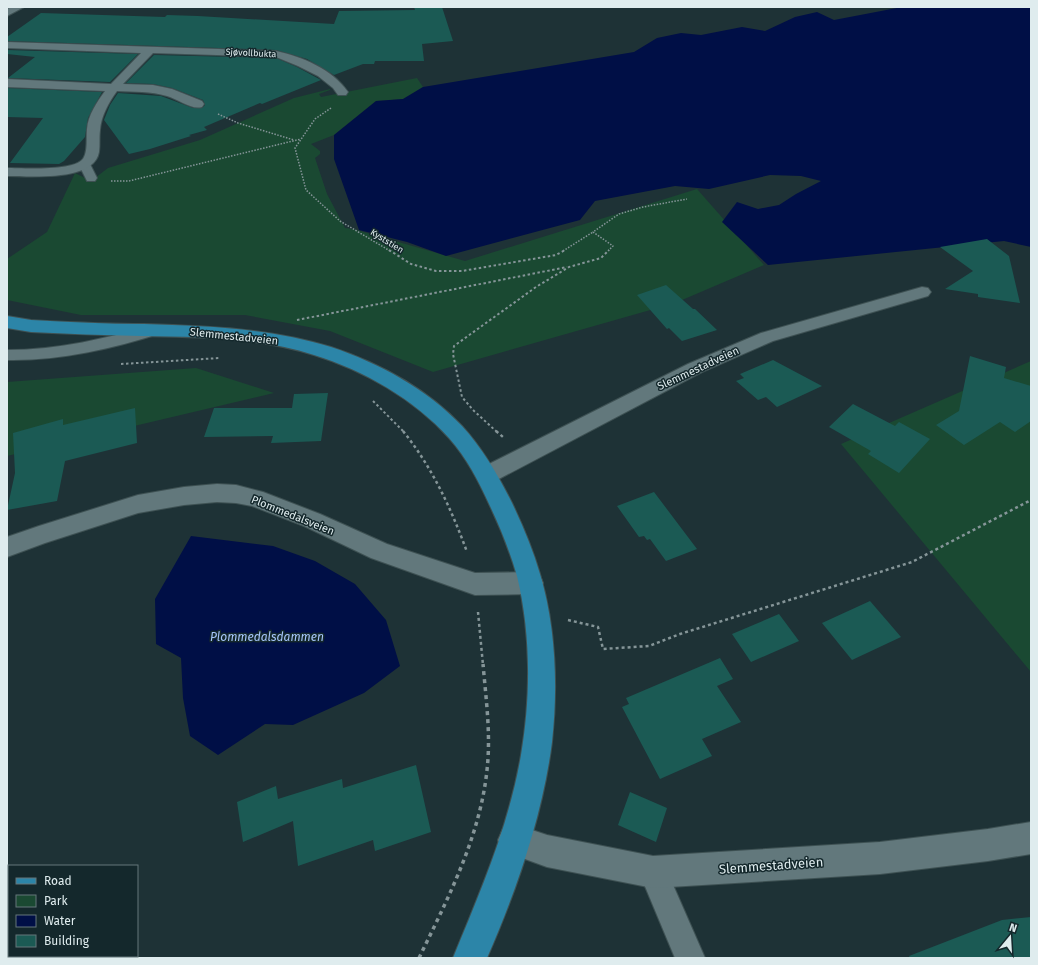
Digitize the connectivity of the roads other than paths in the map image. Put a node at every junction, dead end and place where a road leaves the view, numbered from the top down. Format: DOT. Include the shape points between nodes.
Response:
graph roads {
  1 [pos="19,7"];
  2 [pos="7,13"];
  3 [pos="7,45"];
  4 [pos="149,51"];
  5 [pos="7,83"];
  6 [pos="113,87"];
  7 [pos="342,92"];
  8 [pos="198,104"];
  9 [pos="85,165"];
  10 [pos="7,172"];
  11 [pos="91,178"];
  12 [pos="922,292"];
  13 [pos="7,322"];
  14 [pos="156,330"];
  15 [pos="7,355"];
  16 [pos="487,475"];
  17 [pos="7,547"];
  18 [pos="530,583"];
  19 [pos="1031,838"];
  20 [pos="514,840"];
  21 [pos="653,872"];
  22 [pos="470,958"];
  23 [pos="690,958"];
  1 -- 2 [label="street"];
  3 -- 4 [label="street, Sjøvollbukta"];
  4 -- 6 [label="street"];
  4 -- 7 [label="street, Sjøvollbukta" via="282,55 329,79 339,86"];
  5 -- 6 [label="street"];
  6 -- 8 [label="street" via="164,91"];
  6 -- 9 [label="street" via="94,124 92,158"];
  9 -- 10 [label="street" via="65,170"];
  9 -- 11 [label="lane"];
  12 -- 16 [label="street, Slemmestadveien" via="767,337 695,368"];
  13 -- 14 [label="main road, Slemmestadveien" via="39,326"];
  14 -- 15 [label="lane" via="110,344 66,352"];
  14 -- 16 [label="main road, Slemmestadveien" via="230,333 272,338 342,358 376,373 446,422"];
  16 -- 18 [label="main road, Slemmestadveien" via="513,529"];
  17 -- 18 [label="street, Plommedalsveien" via="138,504 184,496 236,494 255,498 312,520 379,551 474,584"];
  18 -- 20 [label="main road, Slemmestadveien" via="540,659 539,727 529,786"];
  19 -- 21 [label="street, Slemmestadveien" via="880,858"];
  20 -- 21 [label="street, Slemmestadveien" via="546,851"];
  20 -- 22 [label="main road, Slemmestadveien" via="498,891"];
  21 -- 23 [label="lane"];
}
